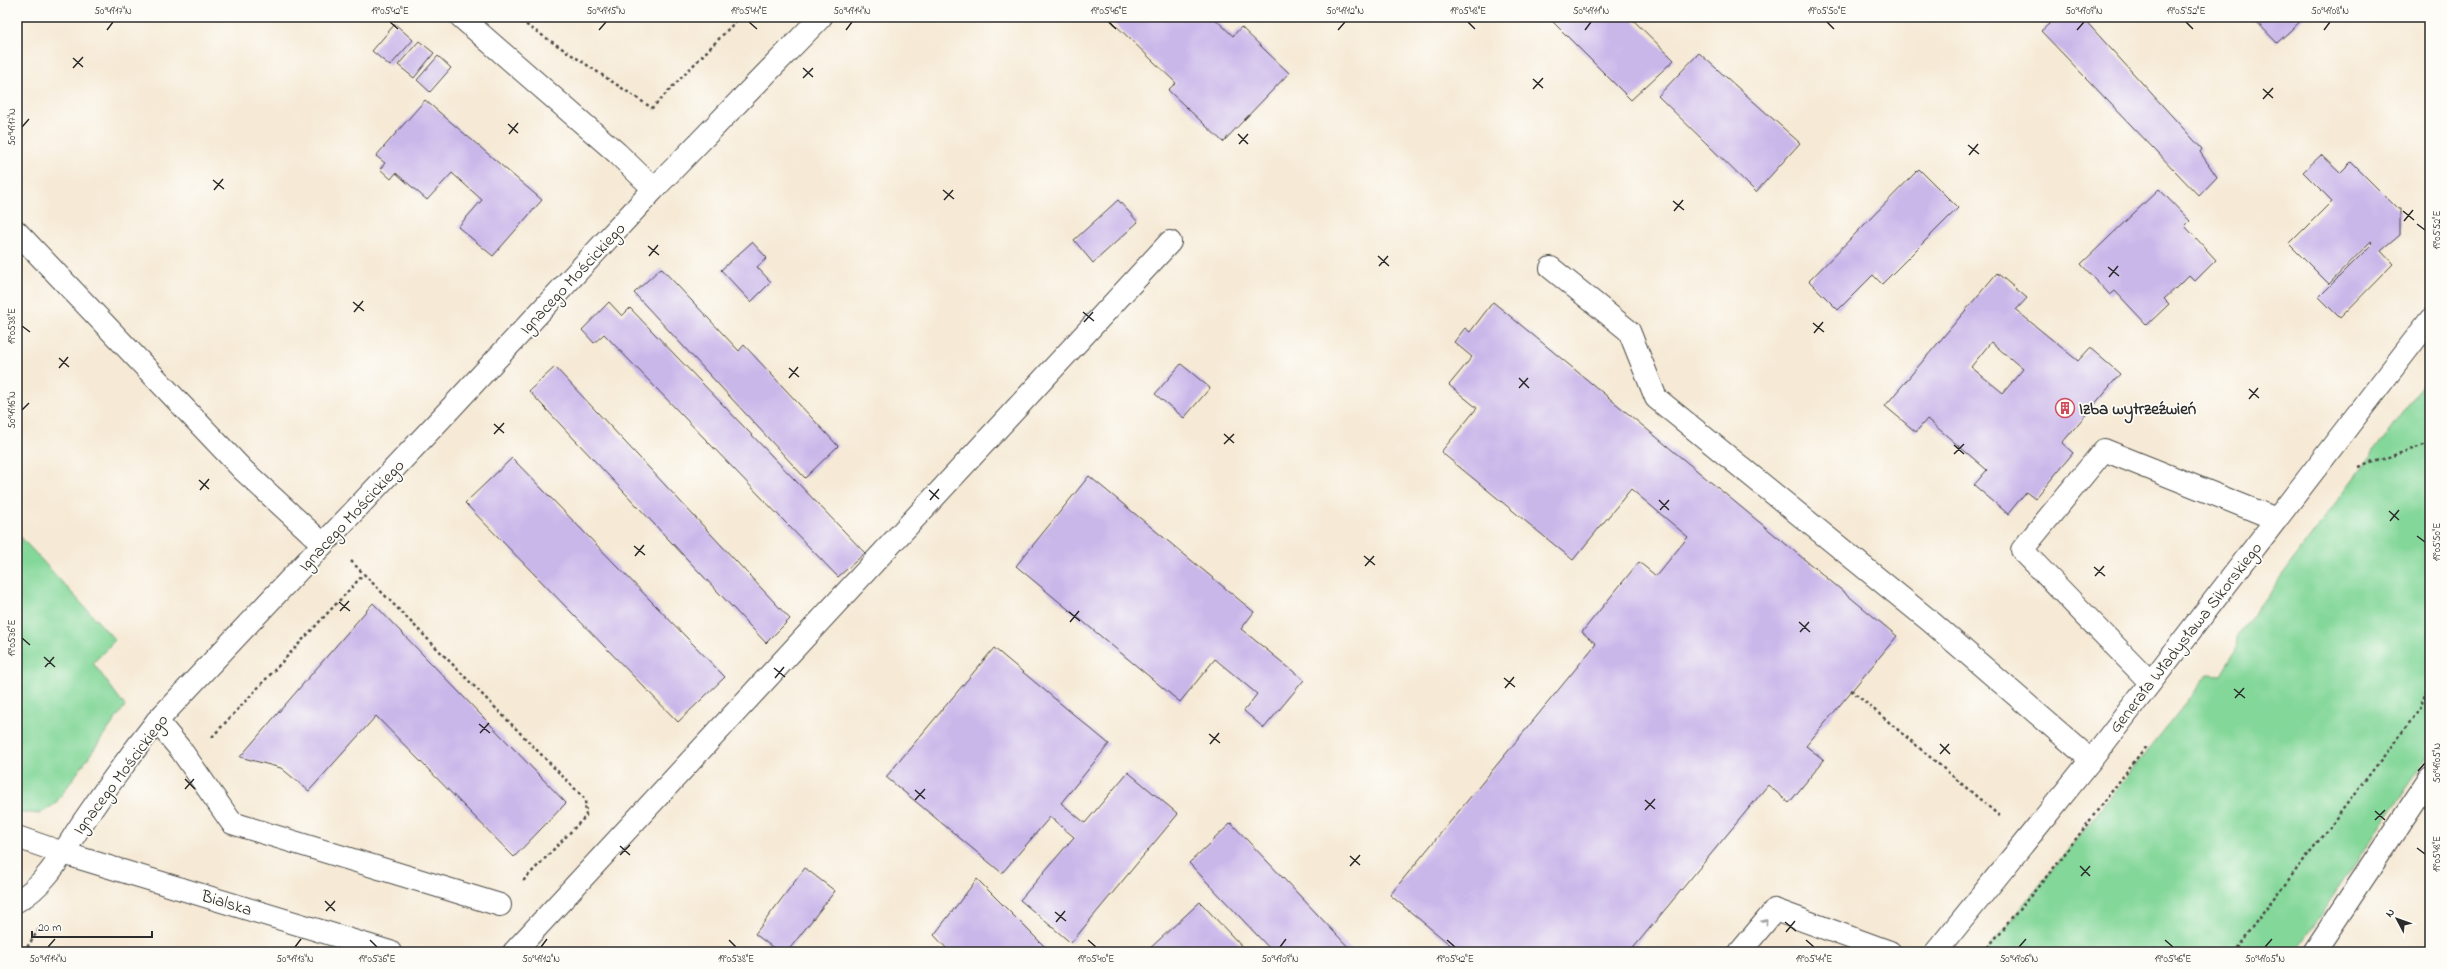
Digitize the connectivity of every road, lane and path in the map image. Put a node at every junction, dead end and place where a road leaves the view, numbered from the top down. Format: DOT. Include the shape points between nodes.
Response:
graph roads {
  1 [pos="461,17"];
  2 [pos="514,17"];
  3 [pos="740,17"];
  4 [pos="822,17"];
  5 [pos="654,189"];
  6 [pos="17,232"];
  7 [pos="1170,242"];
  8 [pos="1551,268"];
  9 [pos="2430,320"];
  10 [pos="2430,443"];
  11 [pos="2353,469"];
  12 [pos="2276,519"];
  13 [pos="325,541"];
  14 [pos="364,574"];
  15 [pos="2430,680"];
  16 [pos="2150,682"];
  17 [pos="1851,690"];
  18 [pos="157,721"];
  19 [pos="2091,760"];
  20 [pos="189,761"];
  21 [pos="2430,778"];
  22 [pos="17,837"];
  23 [pos="2027,839"];
  24 [pos="63,853"];
  25 [pos="2057,864"];
  26 [pos="17,901"];
  27 [pos="500,905"];
  28 [pos="390,952"];
  29 [pos="514,952"];
  30 [pos="1740,952"];
  31 [pos="1890,952"];
  32 [pos="1936,952"];
  33 [pos="2233,952"];
  34 [pos="2314,952"];
  1 -- 5 [label="street" via="617,153"];
  2 -- 3 [label="path" via="652,108"];
  4 -- 5 [label="street, Ignacego Mościckiego"];
  5 -- 13 [label="street, Ignacego Mościckiego"];
  6 -- 13 [label="street" via="243,470"];
  7 -- 29 [label="street"];
  8 -- 19 [label="street" via="1629,331 1656,398 1930,621"];
  9 -- 12 [label="street, Generała Władysława Sikorskiego"];
  10 -- 11 [label="path"];
  12 -- 16 [label="street, Generała Władysława Sikorskiego"];
  12 -- 16 [label="street" via="2104,450 2022,550"];
  13 -- 14 [label="path"];
  13 -- 18 [label="street, Ignacego Mościckiego"];
  14 -- 20 [label="path"];
  14 -- 27 [label="path" via="585,799 586,816"];
  15 -- 33 [label="path" via="2420,709"];
  16 -- 19 [label="street, Generała Władysława Sikorskiego"];
  17 -- 23 [label="path"];
  18 -- 20 [label="street"];
  18 -- 24 [label="street, Ignacego Mościckiego" via="125,762"];
  19 -- 23 [label="street, Generała Władysława Sikorskiego"];
  20 -- 27 [label="street" via="232,823"];
  21 -- 34 [label="street"];
  22 -- 24 [label="street, Bialska"];
  23 -- 25 [label="path"];
  23 -- 32 [label="street, Generała Władysława Sikorskiego"];
  24 -- 26 [label="street" via="32,893"];
  24 -- 28 [label="street, Bialska"];
  30 -- 31 [label="street, one-way" via="1775,910"];
}
